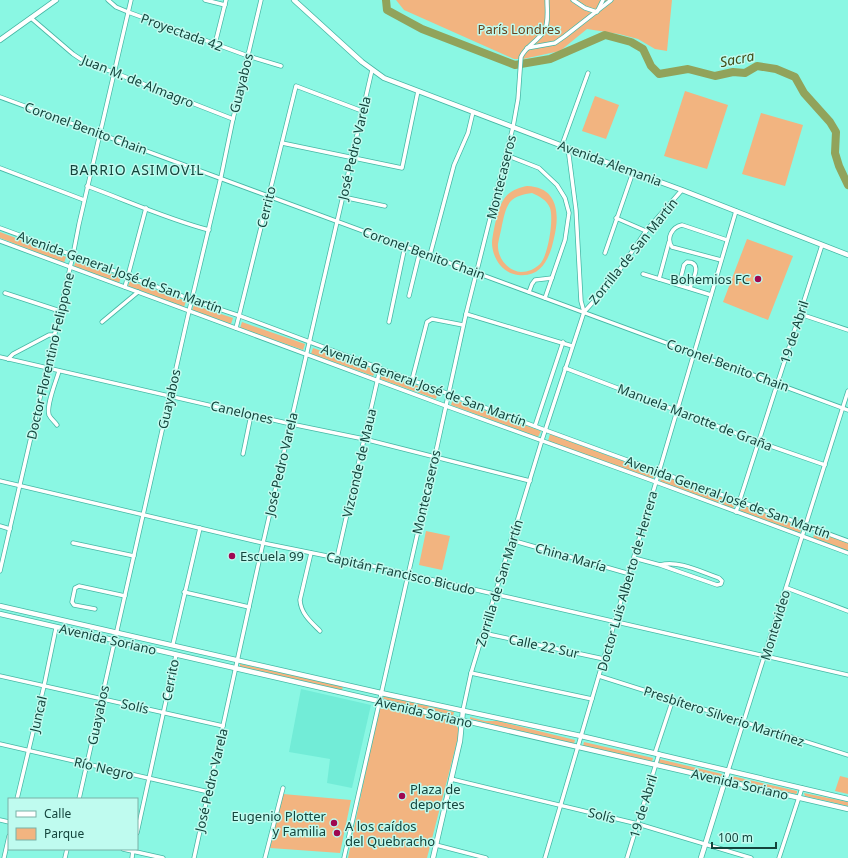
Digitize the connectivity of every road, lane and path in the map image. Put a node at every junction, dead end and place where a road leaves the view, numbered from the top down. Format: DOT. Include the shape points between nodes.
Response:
graph roads {
  1 [pos="56,0"];
  2 [pos="108,0"];
  3 [pos="131,0"];
  4 [pos="205,0"];
  5 [pos="226,0"];
  6 [pos="261,0"];
  7 [pos="294,0"];
  8 [pos="547,0"];
  9 [pos="572,0"];
  10 [pos="603,0"];
  11 [pos="612,0"];
  12 [pos="225,5"];
  13 [pos="128,12"];
  14 [pos="597,12"];
  15 [pos="31,18"];
  16 [pos="0,40"];
  17 [pos="215,44"];
  18 [pos="526,48"];
  19 [pos="248,56"];
  20 [pos="281,66"];
  21 [pos="372,70"];
  22 [pos="114,73"];
  23 [pos="588,73"];
  24 [pos="418,91"];
  25 [pos="0,97"];
  26 [pos="362,111"];
  27 [pos="473,112"];
  28 [pos="233,119"];
  29 [pos="513,127"];
  30 [pos="99,134"];
  31 [pos="282,143"];
  32 [pos="562,146"];
  33 [pos="568,148"];
  34 [pos="506,155"];
  35 [pos="352,158"];
  36 [pos="0,168"];
  37 [pos="633,172"];
  38 [pos="221,178"];
  39 [pos="87,186"];
  40 [pos="682,190"];
  41 [pos="269,196"];
  42 [pos="343,197"];
  43 [pos="84,200"];
  44 [pos="385,206"];
  45 [pos="146,208"];
  46 [pos="736,211"];
  47 [pos="616,218"];
  48 [pos="337,221"];
  49 [pos="0,228"];
  50 [pos="208,230"];
  51 [pos="646,231"];
  52 [pos="0,240"];
  53 [pos="669,240"];
  54 [pos="727,240"];
  55 [pos="822,244"];
  56 [pos="405,246"];
  57 [pos="420,251"];
  58 [pos="605,253"];
  59 [pos="74,255"];
  60 [pos="430,255"];
  61 [pos="848,255"];
  62 [pos="722,260"];
  63 [pos="70,267"];
  64 [pos="477,272"];
  65 [pos="643,274"];
  66 [pos="127,276"];
  67 [pos="552,278"];
  68 [pos="659,279"];
  69 [pos="679,285"];
  70 [pos="125,287"];
  71 [pos="690,288"];
  72 [pos="138,292"];
  73 [pos="529,292"];
  74 [pos="5,293"];
  75 [pos="711,295"];
  76 [pos="409,296"];
  77 [pos="545,298"];
  78 [pos="191,300"];
  79 [pos="60,311"];
  80 [pos="189,311"];
  81 [pos="584,312"];
  82 [pos="466,314"];
  83 [pos="800,314"];
  84 [pos="240,316"];
  85 [pos="102,322"];
  86 [pos="389,322"];
  87 [pos="463,325"];
  88 [pos="236,328"];
  89 [pos="848,330"];
  90 [pos="55,335"];
  91 [pos="562,342"];
  92 [pos="310,343"];
  93 [pos="572,346"];
  94 [pos="694,352"];
  95 [pos="307,354"];
  96 [pos="0,357"];
  97 [pos="8,359"];
  98 [pos="48,368"];
  99 [pos="565,368"];
  100 [pos="380,369"];
  101 [pos="59,371"];
  102 [pos="377,380"];
  103 [pos="412,380"];
  104 [pos="778,383"];
  105 [pos="848,391"];
  106 [pos="448,394"];
  107 [pos="170,396"];
  108 [pos="446,406"];
  109 [pos="843,408"];
  110 [pos="678,410"];
  111 [pos="848,410"];
  112 [pos="251,415"];
  113 [pos="291,424"];
  114 [pos="57,426"];
  115 [pos="535,426"];
  116 [pos="545,430"];
  117 [pos="364,439"];
  118 [pos="542,440"];
  119 [pos="759,442"];
  120 [pos="243,454"];
  121 [pos="435,456"];
  122 [pos="825,465"];
  123 [pos="660,472"];
  124 [pos="530,481"];
  125 [pos="0,482"];
  126 [pos="656,482"];
  127 [pos="19,486"];
  128 [pos="739,502"];
  129 [pos="736,512"];
  130 [pos="143,514"];
  131 [pos="0,526"];
  132 [pos="806,526"];
  133 [pos="200,528"];
  134 [pos="10,529"];
  135 [pos="803,536"];
  136 [pos="511,540"];
  137 [pos="848,541"];
  138 [pos="73,543"];
  139 [pos="263,543"];
  140 [pos="311,553"];
  141 [pos="848,553"];
  142 [pos="134,556"];
  143 [pos="337,558"];
  144 [pos="634,558"];
  145 [pos="660,565"];
  146 [pos="0,571"];
  147 [pos="630,574"];
  148 [pos="407,575"];
  149 [pos="787,588"];
  150 [pos="184,592"];
  151 [pos="495,594"];
  152 [pos="125,596"];
  153 [pos="0,606"];
  154 [pos="249,607"];
  155 [pos="95,609"];
  156 [pos="848,610"];
  157 [pos="0,614"];
  158 [pos="615,622"];
  159 [pos="56,628"];
  160 [pos="320,631"];
  161 [pos="116,632"];
  162 [pos="483,633"];
  163 [pos="114,641"];
  164 [pos="173,644"];
  165 [pos="176,655"];
  166 [pos="766,656"];
  167 [pos="604,659"];
  168 [pos="237,660"];
  169 [pos="235,668"];
  170 [pos="472,673"];
  171 [pos="848,674"];
  172 [pos="0,676"];
  173 [pos="599,676"];
  174 [pos="347,685"];
  175 [pos="44,686"];
  176 [pos="346,693"];
  177 [pos="381,693"];
  178 [pos="102,699"];
  179 [pos="592,699"];
  180 [pos="673,700"];
  181 [pos="379,701"];
  182 [pos="463,710"];
  183 [pos="164,713"];
  184 [pos="462,720"];
  185 [pos="744,722"];
  186 [pos="223,726"];
  187 [pos="581,736"];
  188 [pos="0,744"];
  189 [pos="577,747"];
  190 [pos="29,751"];
  191 [pos="657,754"];
  192 [pos="848,755"];
  193 [pos="87,764"];
  194 [pos="656,765"];
  195 [pos="728,771"];
  196 [pos="149,778"];
  197 [pos="451,780"];
  198 [pos="725,781"];
  199 [pos="282,788"];
  200 [pos="802,788"];
  201 [pos="209,792"];
  202 [pos="17,798"];
  203 [pos="79,798"];
  204 [pos="798,798"];
  205 [pos="848,799"];
  206 [pos="560,805"];
  207 [pos="848,809"];
  208 [pos="638,824"];
  209 [pos="138,828"];
  210 [pos="8,840"];
  211 [pos="705,844"];
  212 [pos="436,845"];
  213 [pos="133,850"];
  214 [pos="4,858"];
  215 [pos="132,858"];
  216 [pos="163,858"];
  217 [pos="194,858"];
  218 [pos="265,858"];
  219 [pos="344,858"];
  220 [pos="433,858"];
  221 [pos="486,858"];
  222 [pos="545,858"];
  223 [pos="627,858"];
  224 [pos="701,858"];
  225 [pos="751,858"];
  226 [pos="779,858"];
  1 -- 15 [label="street"];
  2 -- 13 [label="street, Proyectada 42"];
  3 -- 13 [label="street, Doctor Florentino Felippone"];
  4 -- 12 [label="street"];
  5 -- 12 [label="street"];
  6 -- 19 [label="street, Guayabos"];
  7 -- 21 [label="street, Avenida Alemania"];
  8 -- 18 [label="street" via="544,33"];
  9 -- 14 [label="street"];
  10 -- 14 [label="street"];
  11 -- 14 [label="street"];
  12 -- 17 [label="street"];
  13 -- 17 [label="street, Proyectada 42"];
  13 -- 22 [label="street, Doctor Florentino Felippone"];
  14 -- 18 [label="street" via="555,43"];
  15 -- 16 [label="street"];
  15 -- 22 [label="street, Juan M. de Almagro" via="73,54 94,66"];
  17 -- 19 [label="street, Proyectada 42"];
  18 -- 29 [label="street, Montecaseros" via="521,57"];
  19 -- 20 [label="street, Proyectada 42"];
  19 -- 28 [label="street, Guayabos"];
  21 -- 24 [label="street, Avenida Alemania" via="384,78"];
  21 -- 26 [label="street, José Pedro Varela"];
  22 -- 28 [label="street, Juan M. de Almagro"];
  22 -- 30 [label="street, Doctor Florentino Felippone"];
  23 -- 32 [label="street"];
  24 -- 27 [label="street, Avenida Alemania"];
  24 -- 35 [label="street" via="402,168"];
  25 -- 30 [label="street, Coronel Benito Chain"];
  26 -- 31 [label="street, Cerrito" via="296,86"];
  26 -- 35 [label="street, José Pedro Varela"];
  27 -- 29 [label="street, Avenida Alemania"];
  27 -- 60 [label="street" via="468,133 454,165"];
  28 -- 38 [label="street, Guayabos"];
  29 -- 32 [label="street, Avenida Alemania"];
  29 -- 34 [label="street, Montecaseros"];
  30 -- 38 [label="street, Coronel Benito Chain"];
  30 -- 39 [label="street, Doctor Florentino Felippone"];
  31 -- 35 [label="street"];
  31 -- 41 [label="street, Cerrito"];
  32 -- 33 [label="street, Avenida Alemania"];
  33 -- 37 [label="street, Avenida Alemania"];
  33 -- 81 [label="street, Zorrilla de San Martín"];
  34 -- 64 [label="street, Montecaseros"];
  34 -- 67 [label="street" via="539,168 557,184 565,198 569,213 565,240"];
  35 -- 42 [label="street, José Pedro Varela"];
  36 -- 43 [label="street"];
  37 -- 40 [label="street, Avenida Alemania"];
  37 -- 47 [label="street"];
  38 -- 41 [label="street, Coronel Benito Chain"];
  38 -- 50 [label="street, Guayabos"];
  39 -- 43 [label="street, Doctor Florentino Felippone"];
  39 -- 45 [label="street"];
  40 -- 46 [label="street, Avenida Alemania"];
  40 -- 51 [label="street, Zorrilla de San Martín"];
  41 -- 48 [label="street, Coronel Benito Chain"];
  41 -- 84 [label="street, Cerrito"];
  42 -- 44 [label="street"];
  42 -- 48 [label="street, José Pedro Varela"];
  43 -- 59 [label="street, Doctor Florentino Felippone"];
  45 -- 50 [label="street"];
  45 -- 66 [label="street"];
  46 -- 54 [label="street, Doctor Luis Alberto de Herrera"];
  46 -- 55 [label="street, Avenida Alemania"];
  47 -- 51 [label="street"];
  47 -- 58 [label="street"];
  48 -- 56 [label="street, Coronel Benito Chain"];
  48 -- 92 [label="street, José Pedro Varela"];
  49 -- 59 [label="street, Avenida General José de San Martín"];
  50 -- 78 [label="street, Guayabos"];
  51 -- 81 [label="street, Zorrilla de San Martín" via="612,281"];
  52 -- 63 [label="street, Avenida General José de San Martín"];
  53 -- 54 [label="street" via="672,230 682,225"];
  53 -- 62 [label="street" via="672,247"];
  53 -- 68 [label="street"];
  54 -- 62 [label="street, Doctor Luis Alberto de Herrera"];
  55 -- 61 [label="street, Avenida Alemania"];
  55 -- 83 [label="street, 19 de Abril"];
  56 -- 57 [label="street, Coronel Benito Chain"];
  56 -- 86 [label="street"];
  57 -- 60 [label="street, Coronel Benito Chain"];
  57 -- 76 [label="street"];
  59 -- 63 [label="street, Doctor Florentino Felippone"];
  59 -- 66 [label="street, Avenida General José de San Martín"];
  60 -- 64 [label="street, Coronel Benito Chain"];
  62 -- 75 [label="street, Doctor Luis Alberto de Herrera"];
  63 -- 70 [label="street, Avenida General José de San Martín"];
  63 -- 79 [label="street, Doctor Florentino Felippone"];
  64 -- 73 [label="street, Coronel Benito Chain"];
  64 -- 82 [label="street, Montecaseros"];
  65 -- 68 [label="street"];
  66 -- 70 [label="street"];
  66 -- 78 [label="street, Avenida General José de San Martín"];
  67 -- 73 [label="street" via="535,280"];
  67 -- 77 [label="street"];
  68 -- 69 [label="street"];
  69 -- 71 [label="street"];
  69 -- 71 [label="street" via="684,264 692,262 697,269"];
  70 -- 72 [label="street, Avenida General José de San Martín"];
  71 -- 75 [label="street"];
  72 -- 80 [label="street, Avenida General José de San Martín"];
  72 -- 85 [label="street"];
  73 -- 77 [label="street, Coronel Benito Chain"];
  74 -- 79 [label="street"];
  75 -- 94 [label="street, Doctor Luis Alberto de Herrera"];
  77 -- 81 [label="street, Coronel Benito Chain"];
  78 -- 80 [label="street, Guayabos"];
  78 -- 84 [label="street, Avenida General José de San Martín"];
  79 -- 90 [label="street, Doctor Florentino Felippone"];
  80 -- 88 [label="street, Avenida General José de San Martín"];
  80 -- 107 [label="street, Guayabos"];
  81 -- 93 [label="street, Zorrilla de San Martín"];
  81 -- 94 [label="street, Coronel Benito Chain"];
  82 -- 87 [label="street, Montecaseros"];
  82 -- 91 [label="street"];
  83 -- 89 [label="street"];
  83 -- 104 [label="street, 19 de Abril"];
  84 -- 88 [label="street, Cerrito"];
  84 -- 92 [label="street, Avenida General José de San Martín"];
  87 -- 103 [label="street" via="432,319 427,322"];
  87 -- 106 [label="street, Montecaseros"];
  88 -- 95 [label="street, Avenida General José de San Martín"];
  90 -- 97 [label="street" via="43,338"];
  90 -- 98 [label="street, Doctor Florentino Felippone"];
  91 -- 93 [label="street"];
  91 -- 115 [label="street"];
  92 -- 95 [label="street, José Pedro Varela"];
  92 -- 100 [label="street, Avenida General José de San Martín"];
  93 -- 99 [label="street, Zorrilla de San Martín"];
  94 -- 104 [label="street, Coronel Benito Chain"];
  94 -- 110 [label="street, Doctor Luis Alberto de Herrera"];
  95 -- 102 [label="street, Avenida General José de San Martín"];
  95 -- 113 [label="street, José Pedro Varela"];
  96 -- 97 [label="street, Canelones"];
  97 -- 98 [label="street, Canelones"];
  98 -- 101 [label="street, Canelones"];
  98 -- 127 [label="street, Doctor Florentino Felippone"];
  99 -- 110 [label="street, Manuela Marotte de Graña"];
  99 -- 116 [label="street, Zorrilla de San Martín"];
  100 -- 102 [label="street, Vizconde de Maua"];
  100 -- 103 [label="street, Avenida General José de San Martín"];
  101 -- 107 [label="street, Canelones"];
  101 -- 114 [label="street" via="49,412"];
  102 -- 108 [label="street, Avenida General José de San Martín"];
  102 -- 117 [label="street, Vizconde de Maua"];
  103 -- 106 [label="street, Avenida General José de San Martín"];
  104 -- 109 [label="street, Coronel Benito Chain"];
  104 -- 119 [label="street, 19 de Abril"];
  105 -- 109 [label="street, Montevideo"];
  106 -- 108 [label="street, Montecaseros"];
  106 -- 115 [label="street, Avenida General José de San Martín"];
  107 -- 112 [label="street, Canelones"];
  107 -- 130 [label="street, Guayabos"];
  108 -- 118 [label="street, Avenida General José de San Martín"];
  108 -- 121 [label="street, Montecaseros"];
  109 -- 111 [label="street, Coronel Benito Chain"];
  109 -- 122 [label="street, Montevideo"];
  110 -- 119 [label="street, Manuela Marotte de Graña"];
  110 -- 123 [label="street, Doctor Luis Alberto de Herrera"];
  112 -- 113 [label="street, Canelones"];
  112 -- 120 [label="street"];
  113 -- 117 [label="street, Canelones"];
  113 -- 139 [label="street, José Pedro Varela"];
  115 -- 116 [label="street, Avenida General José de San Martín"];
  116 -- 118 [label="street, Zorrilla de San Martín"];
  116 -- 123 [label="street, Avenida General José de San Martín"];
  117 -- 121 [label="street, Canelones"];
  117 -- 143 [label="street, Vizconde de Maua"];
  118 -- 124 [label="street, Zorrilla de San Martín"];
  118 -- 126 [label="street, Avenida General José de San Martín"];
  119 -- 122 [label="street, Manuela Marotte de Graña"];
  119 -- 128 [label="street, 19 de Abril"];
  121 -- 124 [label="street, Canelones"];
  121 -- 148 [label="street, Montecaseros"];
  122 -- 132 [label="street, Montevideo"];
  123 -- 126 [label="street, Doctor Luis Alberto de Herrera"];
  123 -- 128 [label="street, Avenida General José de San Martín"];
  124 -- 136 [label="street, Zorrilla de San Martín"];
  125 -- 127 [label="street, Capitán Francisco Bicudo"];
  126 -- 129 [label="street, Avenida General José de San Martín"];
  126 -- 144 [label="street, Doctor Luis Alberto de Herrera"];
  127 -- 130 [label="street, Capitán Francisco Bicudo"];
  127 -- 134 [label="street, Doctor Florentino Felippone"];
  128 -- 129 [label="street, 19 de Abril"];
  128 -- 132 [label="street, Avenida General José de San Martín"];
  129 -- 135 [label="street, Avenida General José de San Martín"];
  130 -- 133 [label="street, Capitán Francisco Bicudo"];
  130 -- 142 [label="street, Guayabos"];
  131 -- 134 [label="street"];
  132 -- 135 [label="street, Montevideo"];
  132 -- 137 [label="street, Avenida General José de San Martín"];
  133 -- 139 [label="street, Capitán Francisco Bicudo"];
  133 -- 150 [label="street, Cerrito"];
  134 -- 146 [label="street, Doctor Florentino Felippone"];
  135 -- 141 [label="street, Avenida General José de San Martín"];
  135 -- 149 [label="street, Montevideo"];
  136 -- 147 [label="street, China María"];
  136 -- 151 [label="street, Zorrilla de San Martín"];
  138 -- 142 [label="street"];
  139 -- 140 [label="street, Capitán Francisco Bicudo"];
  139 -- 154 [label="street, José Pedro Varela"];
  140 -- 143 [label="street, Capitán Francisco Bicudo"];
  140 -- 160 [label="street" via="300,608"];
  142 -- 152 [label="street, Guayabos"];
  143 -- 148 [label="street, Capitán Francisco Bicudo"];
  144 -- 145 [label="street"];
  144 -- 147 [label="street, Doctor Luis Alberto de Herrera"];
  145 -- 145 [label="street" via="680,565 722,581 717,585"];
  147 -- 158 [label="street, Doctor Luis Alberto de Herrera"];
  148 -- 151 [label="street, Capitán Francisco Bicudo"];
  148 -- 177 [label="street, Montecaseros"];
  149 -- 156 [label="street"];
  149 -- 166 [label="street, Montevideo"];
  150 -- 154 [label="street"];
  150 -- 164 [label="street, Cerrito"];
  151 -- 158 [label="street, Capitán Francisco Bicudo"];
  151 -- 162 [label="street, Zorrilla de San Martín"];
  152 -- 155 [label="street" via="79,586 75,588 72,602"];
  152 -- 161 [label="street, Guayabos"];
  153 -- 161 [label="street, Avenida Soriano"];
  154 -- 168 [label="street, José Pedro Varela"];
  157 -- 159 [label="street, Avenida Soriano"];
  158 -- 166 [label="street, Capitán Francisco Bicudo"];
  158 -- 167 [label="street, Doctor Luis Alberto de Herrera"];
  159 -- 163 [label="street, Avenida Soriano"];
  159 -- 175 [label="street, Juncal"];
  161 -- 163 [label="street, Guayabos"];
  161 -- 164 [label="street, Avenida Soriano"];
  162 -- 167 [label="street, Calle 22 Sur"];
  162 -- 170 [label="street, Zorrilla de San Martín"];
  163 -- 165 [label="street, Avenida Soriano"];
  163 -- 178 [label="street, Guayabos"];
  164 -- 165 [label="street, Cerrito"];
  164 -- 168 [label="street, Avenida Soriano"];
  165 -- 169 [label="street, Avenida Soriano"];
  165 -- 183 [label="street, Cerrito"];
  166 -- 171 [label="street, Capitán Francisco Bicudo"];
  166 -- 185 [label="street, Montevideo"];
  167 -- 173 [label="street, Doctor Luis Alberto de Herrera"];
  168 -- 169 [label="street, José Pedro Varela"];
  168 -- 174 [label="street, Avenida Soriano"];
  169 -- 176 [label="street, Avenida Soriano"];
  169 -- 186 [label="street, José Pedro Varela"];
  170 -- 179 [label="street"];
  170 -- 182 [label="street, Zorrilla de San Martín"];
  172 -- 175 [label="street, Solís"];
  173 -- 179 [label="street, Doctor Luis Alberto de Herrera"];
  173 -- 180 [label="street, Presbítero Silverio Martínez"];
  174 -- 176 [label="street"];
  174 -- 177 [label="street, Avenida Soriano"];
  175 -- 178 [label="street, Solís"];
  175 -- 190 [label="street, Juncal"];
  176 -- 181 [label="street, Avenida Soriano"];
  177 -- 181 [label="street, Montecaseros"];
  177 -- 182 [label="street, Avenida Soriano"];
  178 -- 183 [label="street, Solís"];
  178 -- 193 [label="street, Guayabos"];
  179 -- 187 [label="street, Doctor Luis Alberto de Herrera"];
  180 -- 185 [label="street, Presbítero Silverio Martínez"];
  180 -- 191 [label="street, 19 de Abril"];
  181 -- 184 [label="street, Avenida Soriano"];
  181 -- 219 [label="street, Montecaseros"];
  182 -- 184 [label="street, Zorrilla de San Martín"];
  182 -- 187 [label="street, Avenida Soriano"];
  183 -- 186 [label="street, Solís"];
  183 -- 196 [label="street, Cerrito"];
  184 -- 189 [label="street, Avenida Soriano"];
  184 -- 197 [label="street, Zorrilla de San Martín"];
  185 -- 192 [label="street, Presbítero Silverio Martínez"];
  185 -- 195 [label="street, Montevideo"];
  186 -- 201 [label="street, José Pedro Varela"];
  187 -- 189 [label="street, Doctor Luis Alberto de Herrera"];
  187 -- 191 [label="street, Avenida Soriano"];
  188 -- 190 [label="street, Río Negro"];
  189 -- 194 [label="street, Avenida Soriano"];
  189 -- 206 [label="street, Doctor Luis Alberto de Herrera"];
  190 -- 193 [label="street, Río Negro"];
  190 -- 202 [label="street, Juncal"];
  191 -- 194 [label="street, 19 de Abril"];
  191 -- 195 [label="street, Avenida Soriano"];
  193 -- 196 [label="street, Río Negro"];
  193 -- 203 [label="street, Guayabos"];
  194 -- 198 [label="street, Avenida Soriano"];
  194 -- 208 [label="street, 19 de Abril"];
  195 -- 198 [label="street, Montevideo"];
  195 -- 200 [label="street, Avenida Soriano"];
  196 -- 201 [label="street, Río Negro"];
  196 -- 209 [label="street, Cerrito"];
  197 -- 206 [label="street, Solís"];
  197 -- 212 [label="street, Zorrilla de San Martín"];
  198 -- 204 [label="street, Avenida Soriano"];
  198 -- 211 [label="street, Montevideo"];
  199 -- 218 [label="street"];
  200 -- 204 [label="street"];
  200 -- 205 [label="street, Avenida Soriano"];
  201 -- 217 [label="street, José Pedro Varela"];
  204 -- 207 [label="street, Avenida Soriano"];
  204 -- 226 [label="street"];
  206 -- 208 [label="street, Solís"];
  206 -- 222 [label="street, Doctor Luis Alberto de Herrera"];
  208 -- 211 [label="street, Solís"];
  208 -- 223 [label="street, 19 de Abril"];
  210 -- 214 [label="street"];
  211 -- 224 [label="street, Montevideo"];
  211 -- 225 [label="street, Solís"];
  212 -- 220 [label="street, Zorrilla de San Martín"];
  212 -- 221 [label="street"];
  213 -- 215 [label="street"];
  213 -- 216 [label="street"];
}
